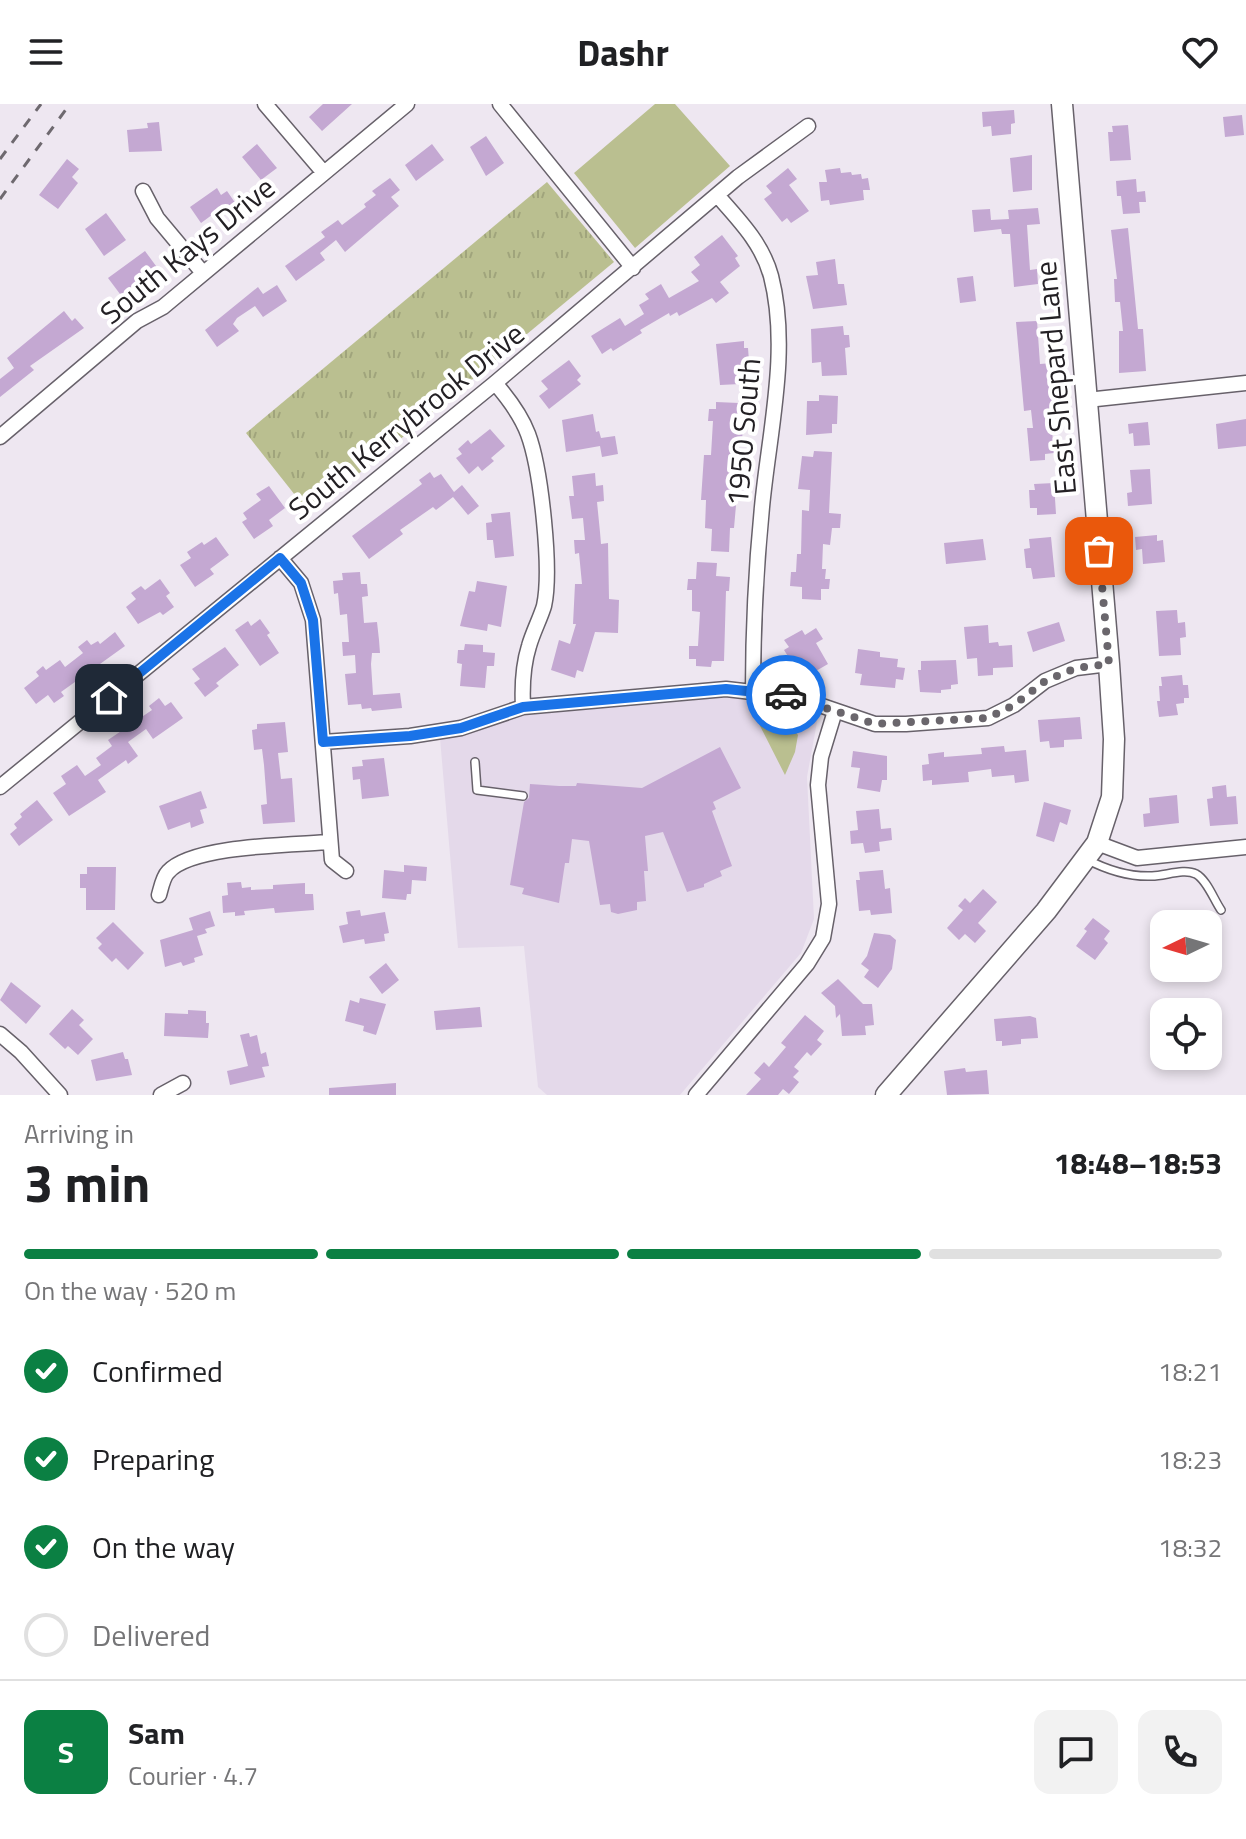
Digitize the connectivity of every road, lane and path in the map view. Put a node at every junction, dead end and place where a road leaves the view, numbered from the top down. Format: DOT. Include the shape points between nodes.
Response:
graph roads {
  1 [pos="265,104"];
  2 [pos="407,104"];
  3 [pos="500,104"];
  4 [pos="1062,104"];
  5 [pos="808,126"];
  6 [pos="324,173"];
  7 [pos="143,191"];
  8 [pos="717,195"];
  9 [pos="633,268"];
  10 [pos="203,273"];
  11 [pos="495,383"];
  12 [pos="1246,383"];
  13 [pos="1087,400"];
  14 [pos="0,437"];
  15 [pos="280,558"];
  16 [pos="1109,664"];
  17 [pos="753,691"];
  18 [pos="523,707"];
  19 [pos="835,711"];
  20 [pos="323,742"];
  21 [pos="475,762"];
  22 [pos="0,787"];
  23 [pos="523,796"];
  24 [pos="330,842"];
  25 [pos="1246,847"];
  26 [pos="1091,851"];
  27 [pos="346,871"];
  28 [pos="159,895"];
  29 [pos="1221,910"];
  30 [pos="0,1034"];
  31 [pos="183,1083"];
  32 [pos="60,1095"];
  33 [pos="161,1095"];
  34 [pos="696,1095"];
  35 [pos="886,1095"];
  1 -- 6 [label="street"];
  2 -- 6 [label="street, South Kays Drive"];
  3 -- 9 [label="street"];
  4 -- 13 [label="street, East Shepard Lane"];
  5 -- 8 [label="street, South Kerrybrook Drive"];
  6 -- 10 [label="street, South Kays Drive"];
  7 -- 10 [label="street" via="157,218"];
  8 -- 9 [label="street, South Kerrybrook Drive"];
  8 -- 17 [label="street, 1950 South" via="760,248 778,311"];
  9 -- 11 [label="street, South Kerrybrook Drive"];
  10 -- 14 [label="street, South Kays Drive" via="137,321"];
  11 -- 15 [label="street, South Kerrybrook Drive"];
  11 -- 18 [label="street" via="528,432 538,471 545,549 544,604 528,649"];
  12 -- 13 [label="street"];
  13 -- 16 [label="street, East Shepard Lane"];
  15 -- 20 [label="street" via="301,583 313,620"];
  15 -- 22 [label="street, South Kerrybrook Drive"];
  16 -- 19 [label="street" via="1076,668 1045,681 988,718 875,724"];
  16 -- 26 [label="street, East Shepard Lane" via="1112,797"];
  17 -- 18 [label="street"];
  17 -- 19 [label="street" via="796,697"];
  18 -- 20 [label="street" via="461,728"];
  19 -- 34 [label="street" via="818,785 829,904 823,938"];
  20 -- 24 [label="street"];
  21 -- 23 [label="lane" via="477,790"];
  24 -- 27 [label="street" via="332,860"];
  24 -- 28 [label="street" via="185,859 166,873"];
  25 -- 26 [label="street" via="1137,858"];
  26 -- 29 [label="lane" via="1106,868 1128,874 1192,872"];
  26 -- 35 [label="street, East Shepard Lane" via="1046,911"];
  30 -- 32 [label="street"];
  31 -- 33 [label="street"];
}
